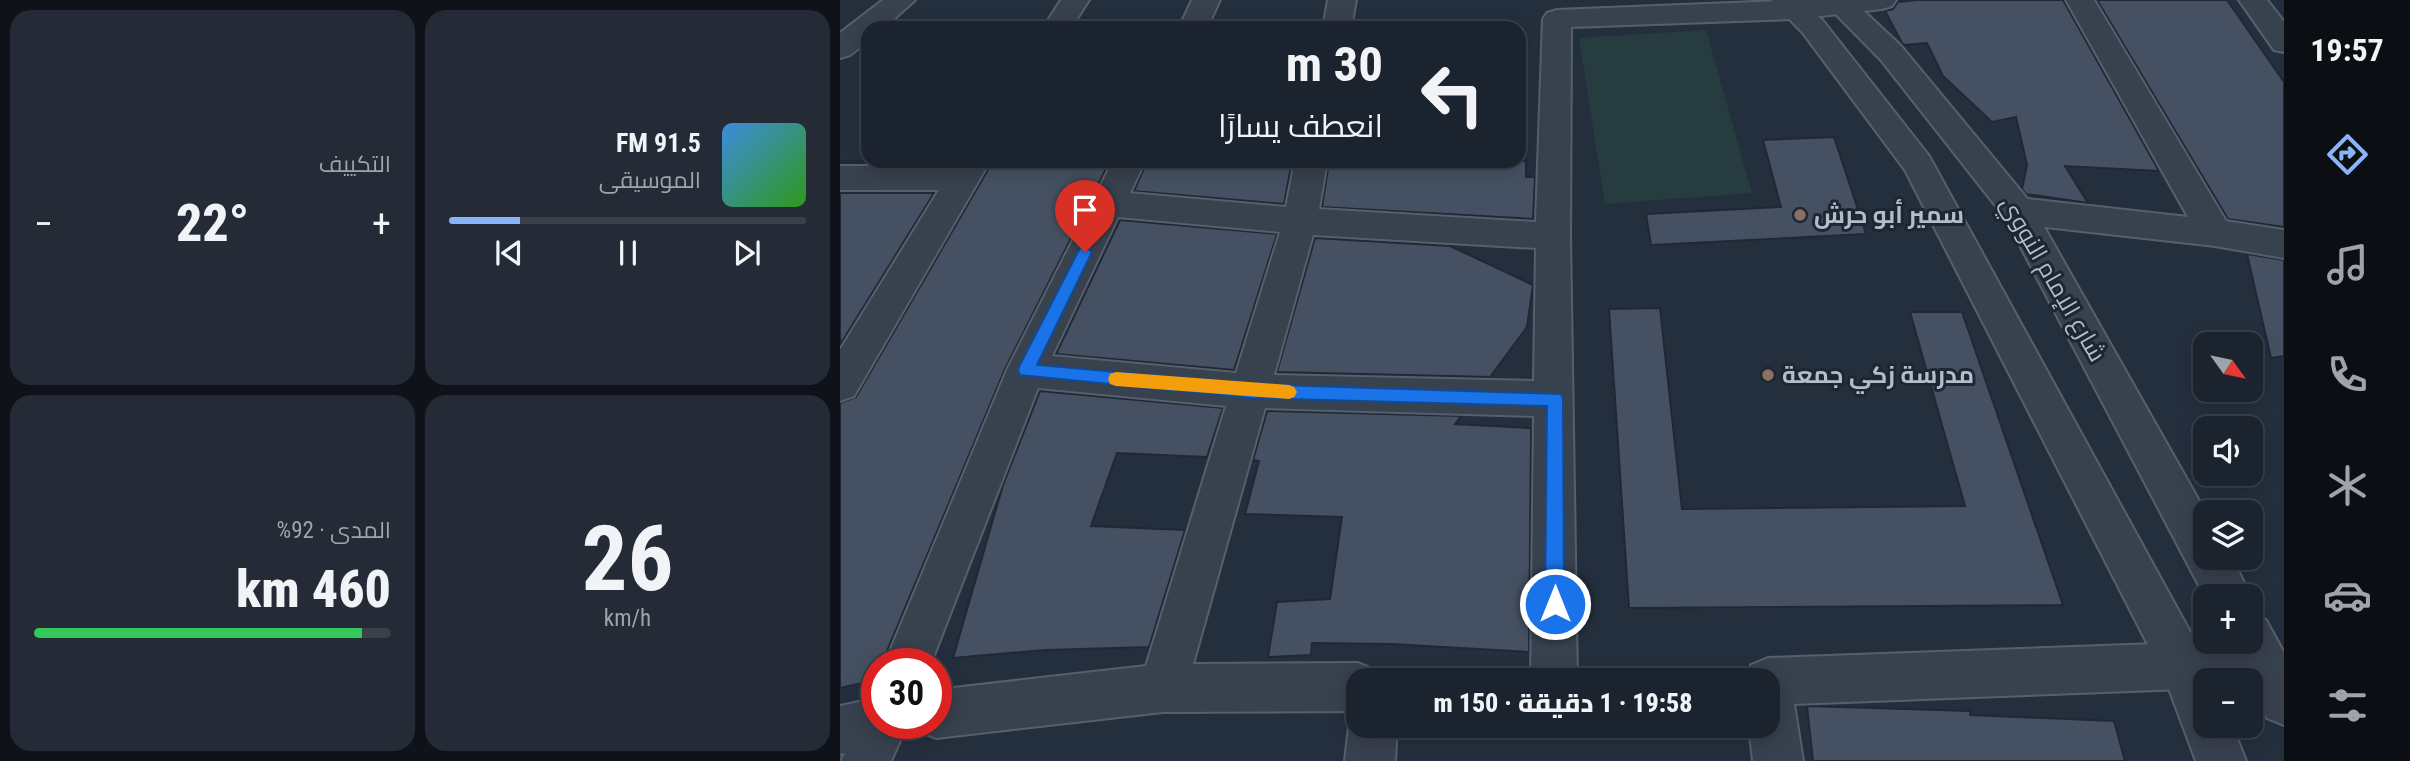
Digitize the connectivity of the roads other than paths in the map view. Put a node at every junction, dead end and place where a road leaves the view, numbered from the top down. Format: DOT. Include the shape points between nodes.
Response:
graph roads {
  1 [pos="901,0"];
  2 [pos="1075,0"];
  3 [pos="1206,0"];
  4 [pos="1342,0"];
  5 [pos="1882,0"];
  6 [pos="2080,0"];
  7 [pos="2253,0"];
  8 [pos="1840,3"];
  9 [pos="1790,5"];
  10 [pos="874,21"];
  11 [pos="1062,21"];
  12 [pos="1196,21"];
  13 [pos="1338,21"];
  14 [pos="861,31"];
  15 [pos="2284,43"];
  16 [pos="840,48"];
  17 [pos="1126,168"];
  18 [pos="1310,168"];
  19 [pos="969,169"];
  20 [pos="840,178"];
  21 [pos="1109,204"];
  22 [pos="2018,211"];
  23 [pos="1300,220"];
  24 [pos="2215,233"];
  25 [pos="1553,236"];
  26 [pos="2284,244"];
  27 [pos="1026,370"];
  28 [pos="840,384"];
  29 [pos="1250,391"];
  30 [pos="1555,399"];
  31 [pos="2193,531"];
  32 [pos="914,648"];
  33 [pos="2261,654"];
  34 [pos="2184,666"];
  35 [pos="1554,668"];
  36 [pos="1780,683"];
  37 [pos="1346,687"];
  38 [pos="1163,688"];
  39 [pos="2281,688"];
  40 [pos="2193,689"];
  41 [pos="952,712"];
  42 [pos="861,725"];
  43 [pos="840,730"];
  44 [pos="1372,738"];
  45 [pos="1776,738"];
  46 [pos="2212,738"];
  47 [pos="876,739"];
  48 [pos="866,761"];
  49 [pos="1370,761"];
  50 [pos="1779,761"];
  51 [pos="2221,761"];
  1 -- 10 [label="street"];
  2 -- 11 [label="street"];
  3 -- 12 [label="street"];
  4 -- 13 [label="street"];
  5 -- 8 [label="street"];
  6 -- 24 [label="street"];
  7 -- 15 [label="street"];
  8 -- 9 [label="street"];
  8 -- 22 [label="street, شارع الإمام النووي" via="1891,53"];
  9 -- 25 [label="street" via="1557,19"];
  9 -- 34 [label="street" via="1813,27 1918,164"];
  14 -- 16 [label="street"];
  17 -- 21 [label="street"];
  18 -- 23 [label="street"];
  19 -- 20 [label="street"];
  19 -- 28 [label="street"];
  21 -- 23 [label="street"];
  21 -- 27 [label="street"];
  22 -- 24 [label="street"];
  22 -- 31 [label="street, شارع الإمام النووي"];
  23 -- 25 [label="street"];
  23 -- 29 [label="street"];
  24 -- 26 [label="street"];
  25 -- 30 [label="street"];
  27 -- 29 [label="street"];
  27 -- 32 [label="street"];
  29 -- 30 [label="street"];
  29 -- 38 [label="street"];
  30 -- 35 [label="street"];
  33 -- 39 [label="street"];
  34 -- 36 [label="street"];
  34 -- 39 [label="street"];
  34 -- 40 [label="street"];
  37 -- 38 [label="street"];
  38 -- 41 [label="street"];
  42 -- 43 [label="street"];
  44 -- 49 [label="street"];
  45 -- 50 [label="street"];
  46 -- 51 [label="street"];
  47 -- 48 [label="street"];
}
